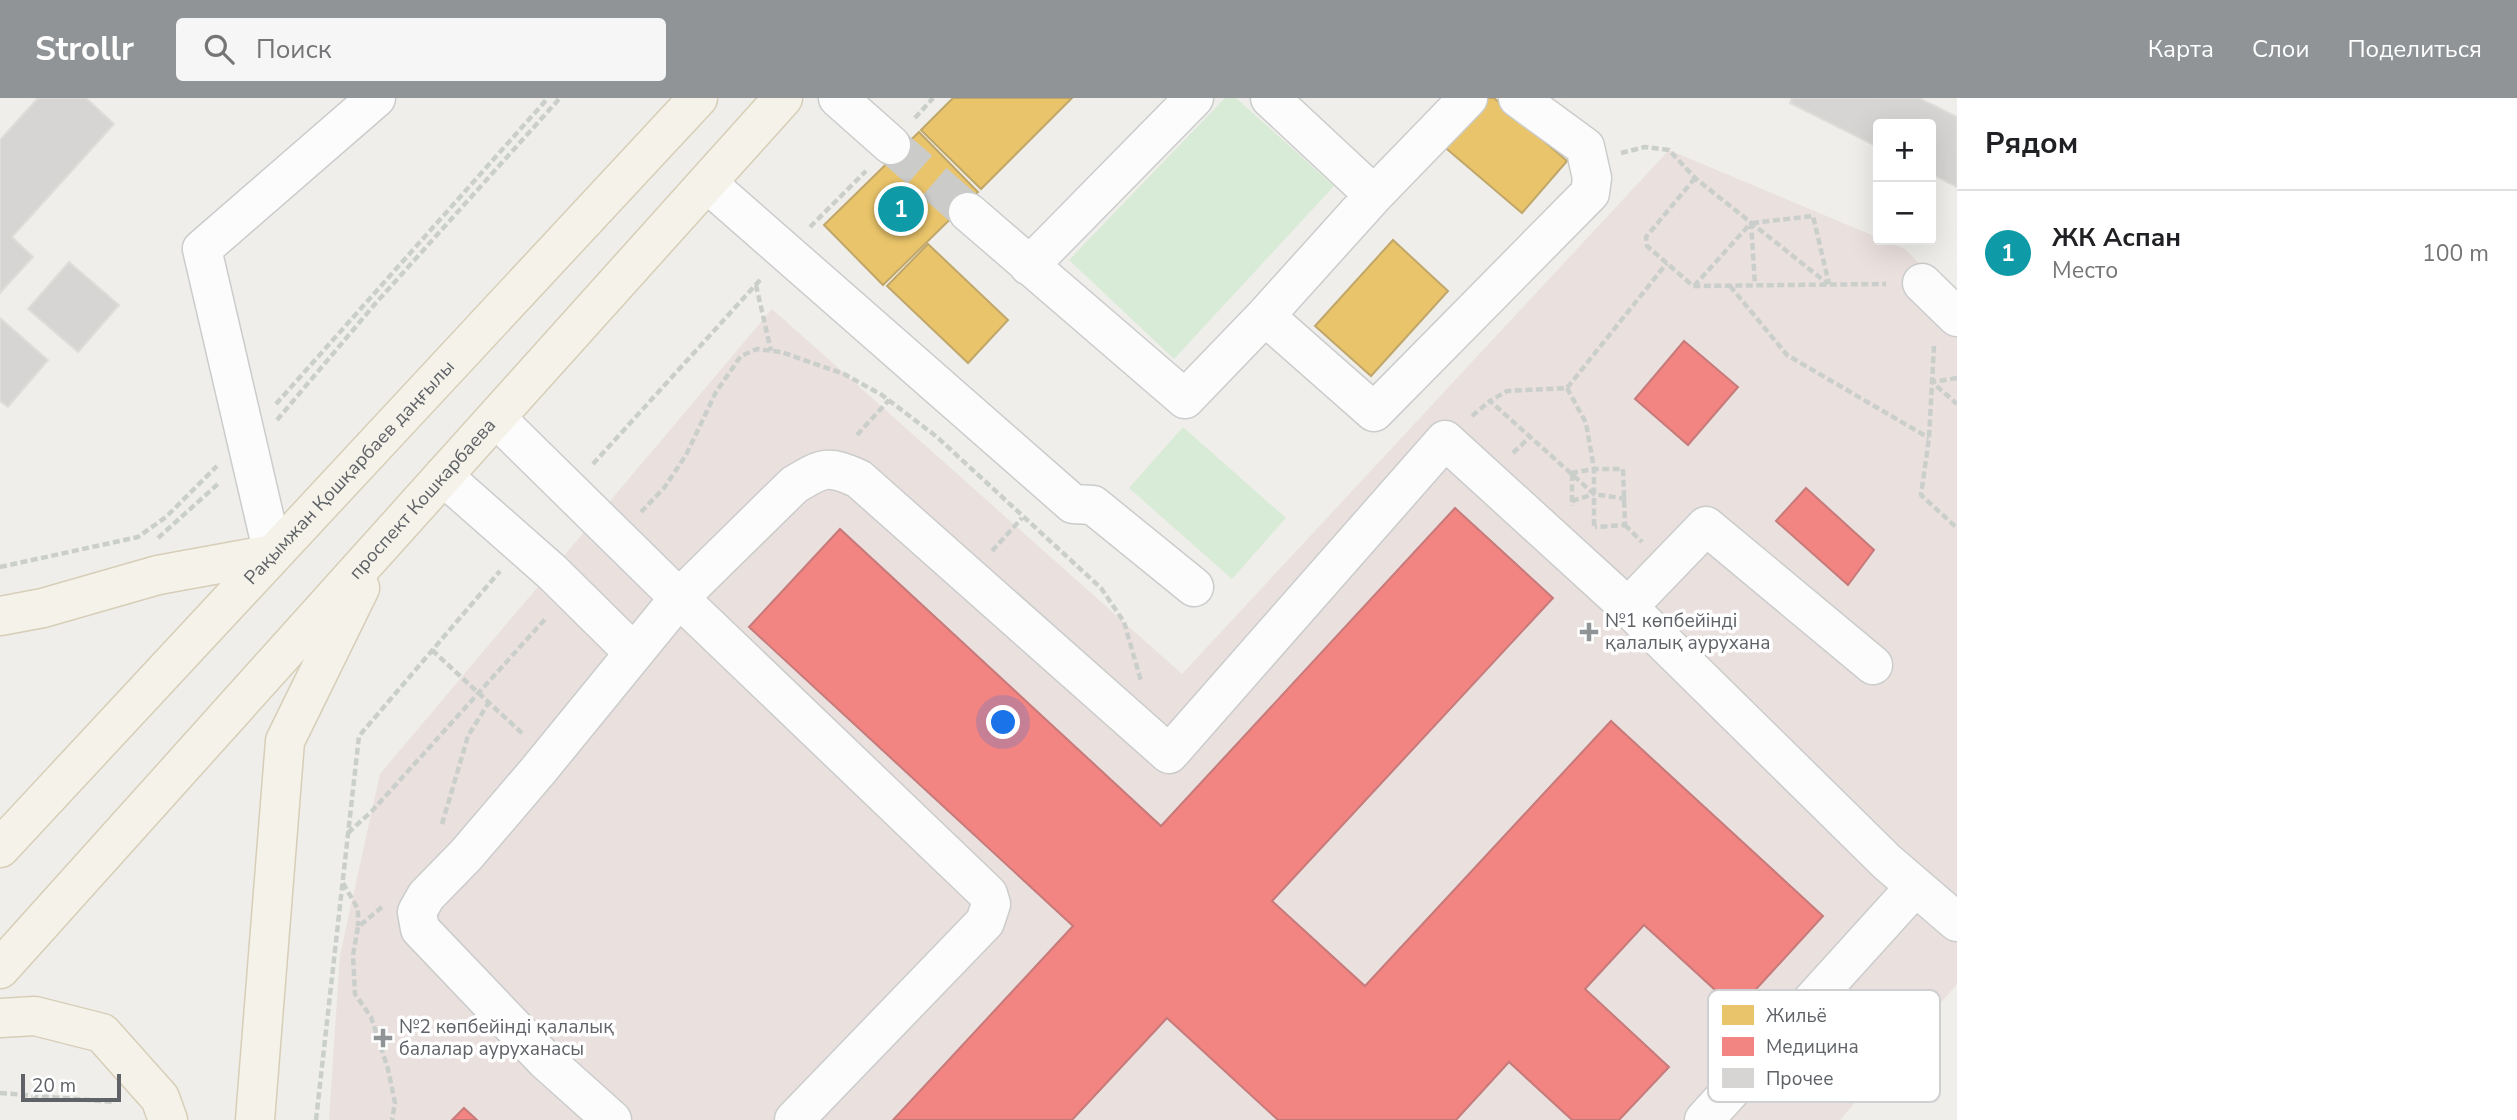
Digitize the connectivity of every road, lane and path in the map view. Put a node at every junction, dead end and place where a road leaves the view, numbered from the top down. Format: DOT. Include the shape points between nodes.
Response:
graph roads {
  1 [pos="376,98"];
  2 [pos="548,98"];
  3 [pos="561,98"];
  4 [pos="698,98"];
  5 [pos="783,98"];
  6 [pos="838,98"];
  7 [pos="1194,98"];
  8 [pos="1270,98"];
  9 [pos="1468,98"];
  10 [pos="1518,98"];
  11 [pos="891,145"];
  12 [pos="1589,162"];
  13 [pos="1695,178"];
  14 [pos="707,183"];
  15 [pos="1374,195"];
  16 [pos="968,212"];
  17 [pos="1751,223"];
  18 [pos="1667,263"];
  19 [pos="1029,266"];
  20 [pos="756,284"];
  21 [pos="1829,284"];
  22 [pos="1755,285"];
  23 [pos="1693,286"];
  24 [pos="1730,286"];
  25 [pos="1939,299"];
  26 [pos="1265,316"];
  27 [pos="771,351"];
  28 [pos="1957,378"];
  29 [pos="1932,382"];
  30 [pos="1567,388"];
  31 [pos="889,400"];
  32 [pos="1957,404"];
  33 [pos="496,418"];
  34 [pos="857,435"];
  35 [pos="1929,438"];
  36 [pos="248,445"];
  37 [pos="1594,469"];
  38 [pos="1571,474"];
  39 [pos="443,476"];
  40 [pos="1594,494"];
  41 [pos="1626,499"];
  42 [pos="1572,501"];
  43 [pos="1572,514"];
  44 [pos="1022,518"];
  45 [pos="1583,527"];
  46 [pos="1594,527"];
  47 [pos="1957,528"];
  48 [pos="157,539"];
  49 [pos="381,545"];
  50 [pos="274,554"];
  51 [pos="987,556"];
  52 [pos="0,567"];
  53 [pos="1194,587"];
  54 [pos="679,598"];
  55 [pos="1628,607"];
  56 [pos="555,609"];
  57 [pos="0,616"];
  58 [pos="432,650"];
  59 [pos="634,653"];
  60 [pos="1873,665"];
  61 [pos="479,693"];
  62 [pos="489,702"];
  63 [pos="525,736"];
  64 [pos="348,833"];
  65 [pos="437,837"];
  66 [pos="0,848"];
  67 [pos="342,883"];
  68 [pos="1915,887"];
  69 [pos="386,903"];
  70 [pos="1957,922"];
  71 [pos="358,927"];
  72 [pos="0,969"];
  73 [pos="1822,990"];
  74 [pos="0,1018"];
  75 [pos="0,1093"];
  76 [pos="122,1102"];
  77 [pos="1720,1102"];
  78 [pos="168,1120"];
  79 [pos="255,1120"];
  80 [pos="392,1120"];
  81 [pos="612,1120"];
  82 [pos="794,1120"];
  83 [pos="1704,1120"];
  1 -- 36 [label="lane" via="202,249"];
  2 -- 36 [label="path"];
  3 -- 36 [label="path"];
  4 -- 50 [label="main road, Рақымжан Қошқарбаев даңғылы"];
  5 -- 14 [label="main road, проспект Кошкарбаева"];
  6 -- 11 [label="lane"];
  7 -- 19 [label="lane"];
  8 -- 15 [label="lane"];
  9 -- 15 [label="lane"];
  10 -- 12 [label="lane" via="1585,147"];
  12 -- 13 [label="path" via="1645,147 1669,150"];
  12 -- 26 [label="lane" via="1590,193 1374,412"];
  13 -- 17 [label="path"];
  13 -- 18 [label="path" via="1646,237 1647,246"];
  14 -- 33 [label="main road, проспект Кошкарбаева"];
  14 -- 53 [label="lane" via="1073,504 1093,505"];
  15 -- 26 [label="lane"];
  16 -- 19 [label="lane"];
  17 -- 21 [label="path"];
  17 -- 21 [label="path" via="1813,216"];
  17 -- 22 [label="path"];
  17 -- 23 [label="path"];
  18 -- 23 [label="path"];
  18 -- 30 [label="path"];
  19 -- 26 [label="lane" via="1185,400"];
  20 -- 27 [label="path"];
  21 -- 22 [label="path"];
  21 -- 25 [label="path"];
  22 -- 24 [label="path"];
  23 -- 24 [label="path"];
  24 -- 35 [label="path" via="1787,355"];
  25 -- 29 [label="path"];
  28 -- 29 [label="path"];
  29 -- 32 [label="path"];
  29 -- 35 [label="path"];
  30 -- 37 [label="path" via="1586,423"];
  30 -- 38 [label="path" via="1507,391 1490,401"];
  31 -- 34 [label="path"];
  33 -- 39 [label="main road, проспект Кошкарбаева"];
  33 -- 54 [label="lane"];
  35 -- 47 [label="path" via="1921,495"];
  36 -- 48 [label="path"];
  36 -- 50 [label="lane"];
  36 -- 52 [label="path" via="138,537"];
  37 -- 38 [label="path"];
  37 -- 40 [label="path"];
  37 -- 41 [label="path" via="1623,469"];
  38 -- 40 [label="path"];
  38 -- 42 [label="path"];
  39 -- 49 [label="main road, проспект Кошкарбаева"];
  39 -- 59 [label="lane" via="552,572"];
  40 -- 41 [label="path"];
  40 -- 42 [label="path"];
  40 -- 46 [label="path"];
  41 -- 46 [label="path" via="1625,525"];
  42 -- 43 [label="path"];
  44 -- 51 [label="path"];
  45 -- 46 [label="path"];
  49 -- 72 [label="main road, проспект Кошкарбаева"];
  49 -- 79 [label="main road" via="285,741"];
  50 -- 57 [label="main road" via="158,575"];
  50 -- 66 [label="main road, Рақымжан Қошқарбаев даңғылы"];
  54 -- 55 [label="lane" via="794,485 833,467 859,479 1169,754 1445,440"];
  54 -- 59 [label="lane"];
  54 -- 82 [label="lane" via="988,894 991,904 985,922"];
  55 -- 60 [label="lane" via="1706,526"];
  55 -- 68 [label="lane"];
  56 -- 61 [label="path"];
  58 -- 61 [label="path"];
  59 -- 81 [label="lane" via="417,912 420,929 545,1060"];
  61 -- 62 [label="path"];
  61 -- 64 [label="path"];
  62 -- 63 [label="path"];
  62 -- 65 [label="path" via="468,736"];
  67 -- 71 [label="path" via="358,909"];
  68 -- 70 [label="lane"];
  68 -- 73 [label="lane"];
  69 -- 71 [label="path"];
  71 -- 80 [label="path" via="353,955 355,994 381,1041 395,1103"];
  74 -- 78 [label="main road" via="34,1016 102,1033 160,1098"];
  75 -- 76 [label="path"];
  77 -- 83 [label="lane"];
}
